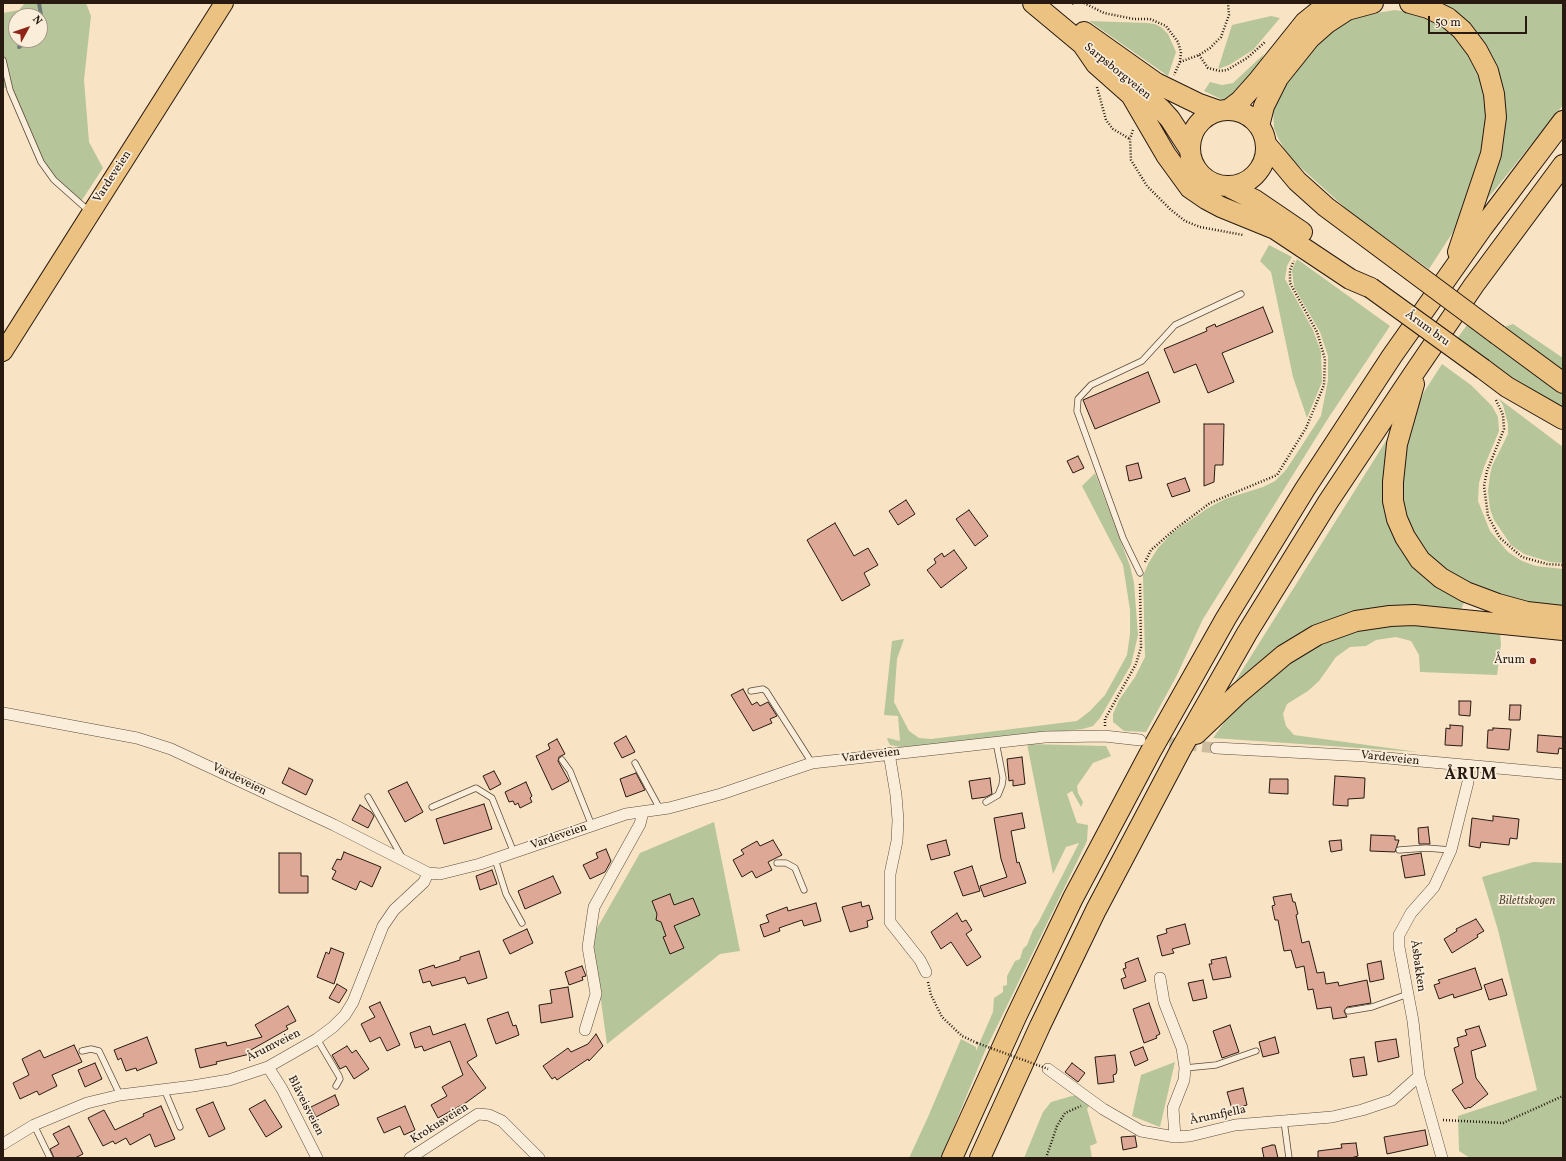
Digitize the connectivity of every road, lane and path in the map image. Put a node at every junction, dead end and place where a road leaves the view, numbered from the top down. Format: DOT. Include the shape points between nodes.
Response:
graph roads {
  1 [pos="224,3"];
  2 [pos="1033,3"];
  3 [pos="1050,3"];
  4 [pos="1084,3"];
  5 [pos="1228,3"];
  6 [pos="1330,3"];
  7 [pos="1372,3"];
  8 [pos="1410,3"];
  9 [pos="1265,42"];
  10 [pos="1083,45"];
  11 [pos="1199,55"];
  12 [pos="3,60"];
  13 [pos="1180,62"];
  14 [pos="1172,79"];
  15 [pos="1096,82"];
  16 [pos="1223,110"];
  17 [pos="1563,121"];
  18 [pos="1262,135"];
  19 [pos="1130,139"];
  20 [pos="1190,150"];
  21 [pos="1563,165"];
  22 [pos="1227,186"];
  23 [pos="90,212"];
  24 [pos="1296,258"];
  25 [pos="1449,275"];
  26 [pos="1371,288"];
  27 [pos="1241,294"];
  28 [pos="3,352"];
  29 [pos="1422,361"];
  30 [pos="1563,383"];
  31 [pos="1494,397"];
  32 [pos="1563,419"];
  33 [pos="1563,565"];
  34 [pos="1140,573"];
  35 [pos="1563,616"];
  36 [pos="1563,630"];
  37 [pos="751,691"];
  38 [pos="3,713"];
  39 [pos="1104,736"];
  40 [pos="1140,740"];
  41 [pos="996,742"];
  42 [pos="1216,748"];
  43 [pos="1181,749"];
  44 [pos="889,753"];
  45 [pos="562,760"];
  46 [pos="635,763"];
  47 [pos="812,763"];
  48 [pos="1469,767"];
  49 [pos="1563,774"];
  50 [pos="368,797"];
  51 [pos="986,802"];
  52 [pos="432,807"];
  53 [pos="660,809"];
  54 [pos="643,812"];
  55 [pos="592,826"];
  56 [pos="1399,850"];
  57 [pos="1451,850"];
  58 [pos="514,853"];
  59 [pos="495,859"];
  60 [pos="404,861"];
  61 [pos="777,863"];
  62 [pos="428,873"];
  63 [pos="804,890"];
  64 [pos="522,923"];
  65 [pos="926,972"];
  66 [pos="1160,978"];
  67 [pos="1408,994"];
  68 [pos="1348,1011"];
  69 [pos="585,1030"];
  70 [pos="317,1039"];
  71 [pos="82,1051"];
  72 [pos="1256,1051"];
  73 [pos="268,1067"];
  74 [pos="1185,1068"];
  75 [pos="1048,1069"];
  76 [pos="1419,1076"];
  77 [pos="336,1086"];
  78 [pos="164,1089"];
  79 [pos="120,1095"];
  80 [pos="1563,1096"];
  81 [pos="1104,1109"];
  82 [pos="1431,1119"];
  83 [pos="1284,1121"];
  84 [pos="34,1125"];
  85 [pos="180,1127"];
  86 [pos="1175,1137"];
  87 [pos="3,1144"];
  88 [pos="50,1158"];
  89 [pos="317,1158"];
  90 [pos="410,1158"];
  91 [pos="540,1158"];
  92 [pos="952,1158"];
  93 [pos="980,1158"];
  94 [pos="1046,1158"];
  95 [pos="1289,1158"];
  96 [pos="1442,1158"];
  1 -- 23 [label="main road, Vardeveien"];
  2 -- 10 [label="highway, Sarpsborgveien"];
  3 -- 16 [label="highway, Sarpsborgveien" via="1084,32 1156,83 1199,104"];
  4 -- 13 [label="path" via="1111,14 1160,22 1173,32 1181,52"];
  5 -- 11 [label="path" via="1229,15 1221,37"];
  6 -- 16 [label="highway" via="1305,22 1248,91"];
  7 -- 18 [label="highway" via="1347,10 1310,38 1278,78 1264,106"];
  8 -- 25 [label="highway" via="1448,18 1462,30 1488,71 1494,94 1496,117 1491,154"];
  9 -- 11 [label="path" via="1247,58 1226,70 1208,68"];
  10 -- 20 [label="highway, Sarpsborgveien" via="1160,108"];
  10 -- 26 [label="highway" via="1096,64 1131,95 1166,155 1190,188 1216,204 1275,229 1350,279"];
  11 -- 13 [label="path"];
  12 -- 23 [label="lane" via="10,90 41,162 54,180"];
  13 -- 14 [label="path"];
  15 -- 19 [label="path" via="1106,120 1113,129"];
  16 -- 18 [label="highway" via="1245,114"];
  16 -- 20 [label="highway" via="1209,114 1194,129"];
  17 -- 25 [label="highway"];
  18 -- 22 [label="highway" via="1265,154 1256,174 1248,181"];
  18 -- 30 [label="highway, bridge" via="1297,181 1326,207"];
  20 -- 22 [label="highway" via="1192,161 1206,179"];
  21 -- 29 [label="highway" via="1474,285"];
  22 -- 26 [label="highway" via="1276,213 1354,272"];
  23 -- 28 [label="main road, Vardeveien"];
  24 -- 34 [label="path" via="1290,270 1290,283 1318,332 1325,359 1324,385 1306,428 1277,475 1210,504 1151,550"];
  25 -- 92 [label="highway" via="1306,489 1226,618 1162,730 1067,911"];
  26 -- 32 [label="highway, Årum bru, bridge" via="1506,387"];
  27 -- 34 [label="lane" via="1175,325 1142,362 1091,385 1078,399 1077,411 1123,538"];
  29 -- 35 [label="highway" via="1401,427 1394,464 1393,502 1405,537 1420,560 1441,578 1466,592 1527,612"];
  29 -- 43 [label="highway" via="1297,552"];
  31 -- 33 [label="path" via="1503,415 1504,429 1487,471 1484,486 1488,516 1500,538 1522,557 1547,564"];
  34 -- 39 [label="path" via="1141,647 1136,664 1105,719"];
  36 -- 43 [label="highway" via="1414,615 1356,621 1317,635 1284,655 1239,693"];
  37 -- 47 [label="lane" via="766,691"];
  38 -- 60 [label="street, Vardeveien" via="137,738 171,749 334,825"];
  39 -- 40 [label="street, Vardeveien"];
  39 -- 41 [label="street, Vardeveien" via="1045,737"];
  41 -- 44 [label="street, Vardeveien"];
  41 -- 51 [label="lane" via="1003,778 998,795"];
  42 -- 48 [label="street, Vardeveien" via="1365,756"];
  43 -- 93 [label="highway" via="1065,973"];
  44 -- 47 [label="street, Vardeveien"];
  44 -- 65 [label="street" via="898,820 897,841 890,874 890,922 920,960"];
  45 -- 55 [label="lane" via="570,771"];
  46 -- 53 [label="lane"];
  47 -- 53 [label="street, Vardeveien" via="721,794"];
  48 -- 49 [label="street, Vardeveien"];
  48 -- 57 [label="street, Åsbakken" via="1468,782"];
  50 -- 60 [label="lane"];
  52 -- 58 [label="lane" via="476,788 492,798"];
  53 -- 54 [label="street, Vardeveien"];
  54 -- 55 [label="street, Vardeveien" via="626,814"];
  54 -- 69 [label="street" via="640,824 594,907 588,947 596,994"];
  55 -- 58 [label="street, Vardeveien"];
  56 -- 57 [label="lane"];
  57 -- 67 [label="street, Åsbakken" via="1434,887 1411,913 1399,935"];
  58 -- 59 [label="street, Vardeveien"];
  59 -- 62 [label="street, Vardeveien" via="440,874"];
  59 -- 64 [label="lane" via="506,894"];
  60 -- 62 [label="street, Vardeveien"];
  61 -- 63 [label="lane" via="786,863 795,868"];
  62 -- 70 [label="street, Årumveien" via="424,882 394,910 383,926 353,1002 345,1015 333,1028"];
  65 -- 75 [label="path, bridge" via="931,995 942,1017 962,1036"];
  66 -- 74 [label="street, Årumfjella" via="1164,1002 1182,1048"];
  67 -- 68 [label="lane" via="1372,1007"];
  67 -- 76 [label="street, Åsbakken"];
  70 -- 73 [label="street, Årumveien"];
  70 -- 77 [label="lane" via="339,1076"];
  71 -- 79 [label="lane" via="91,1049 99,1052"];
  72 -- 74 [label="lane" via="1216,1065"];
  73 -- 78 [label="street, Årumveien" via="229,1080"];
  73 -- 89 [label="street, Blåveisveien"];
  74 -- 86 [label="street, Årumfjella" via="1184,1080 1173,1108"];
  75 -- 81 [label="street"];
  76 -- 82 [label="street, Åsbakken"];
  76 -- 83 [label="street, Årumfjella" via="1392,1100 1332,1117"];
  78 -- 79 [label="street, Årumveien"];
  78 -- 85 [label="lane"];
  79 -- 84 [label="street, Årumveien" via="87,1103"];
  80 -- 82 [label="path" via="1503,1123"];
  81 -- 86 [label="street" via="1141,1131"];
  81 -- 94 [label="path" via="1081,1106 1065,1113 1057,1126"];
  82 -- 96 [label="street, Åsbakken"];
  83 -- 86 [label="street, Årumfjella" via="1235,1125"];
  83 -- 95 [label="lane"];
  84 -- 87 [label="street, Årumveien"];
  84 -- 88 [label="lane"];
  90 -- 91 [label="street, Krokusveien" via="478,1114 489,1115 502,1122"];
}
